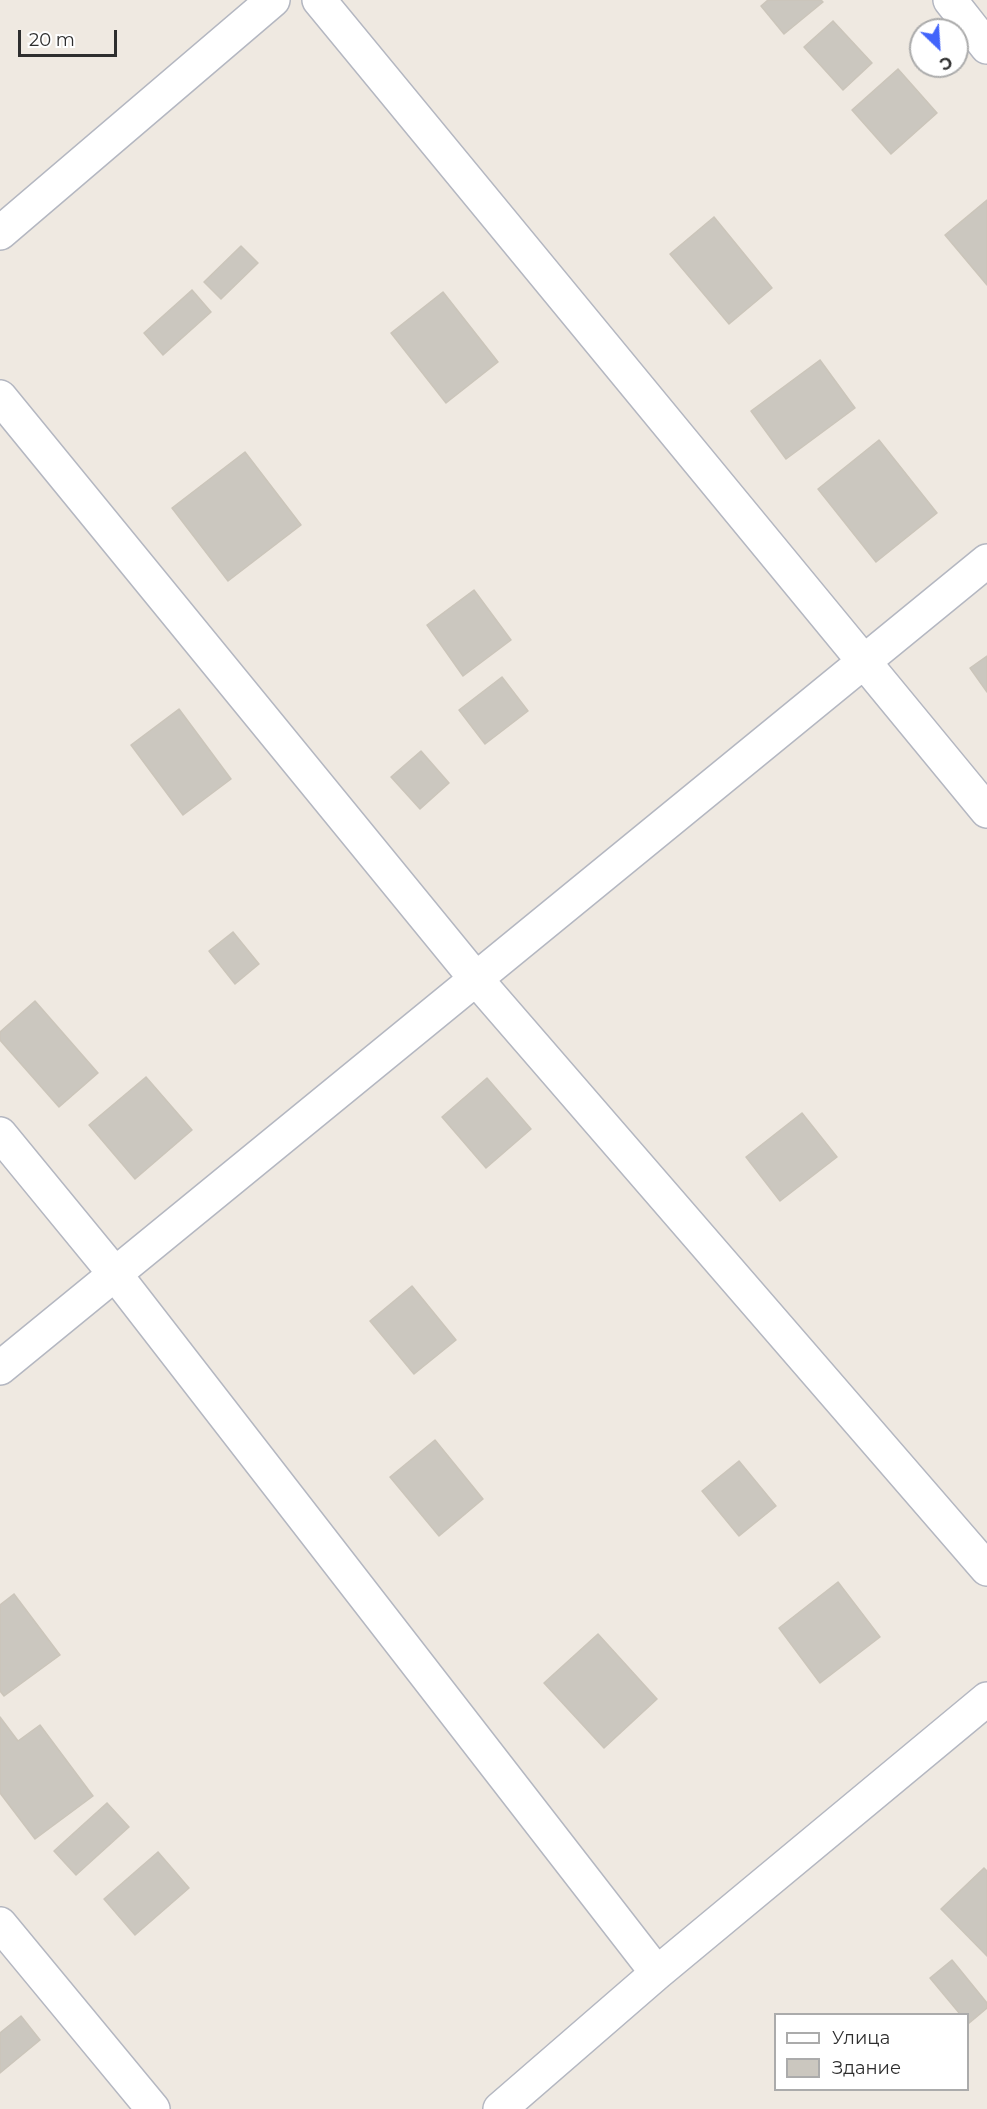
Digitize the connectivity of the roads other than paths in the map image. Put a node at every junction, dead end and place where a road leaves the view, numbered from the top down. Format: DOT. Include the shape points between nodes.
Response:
graph roads {
  1 [pos="273,0"];
  2 [pos="319,0"];
  3 [pos="950,0"];
  4 [pos="987,47"];
  5 [pos="0,233"];
  6 [pos="0,397"];
  7 [pos="987,561"];
  8 [pos="863,662"];
  9 [pos="987,810"];
  10 [pos="476,979"];
  11 [pos="0,1134"];
  12 [pos="115,1274"];
  13 [pos="0,1368"];
  14 [pos="987,1569"];
  15 [pos="987,1700"];
  16 [pos="0,1924"];
  17 [pos="657,1972"];
  18 [pos="153,2109"];
  19 [pos="500,2109"];
  1 -- 5 [label="street"];
  2 -- 8 [label="street"];
  3 -- 4 [label="street"];
  6 -- 10 [label="street"];
  7 -- 8 [label="street"];
  8 -- 9 [label="street"];
  8 -- 10 [label="street"];
  10 -- 12 [label="street"];
  10 -- 14 [label="street"];
  11 -- 12 [label="street"];
  12 -- 13 [label="street"];
  12 -- 17 [label="street"];
  15 -- 17 [label="street"];
  16 -- 18 [label="street"];
  17 -- 19 [label="street"];
}
